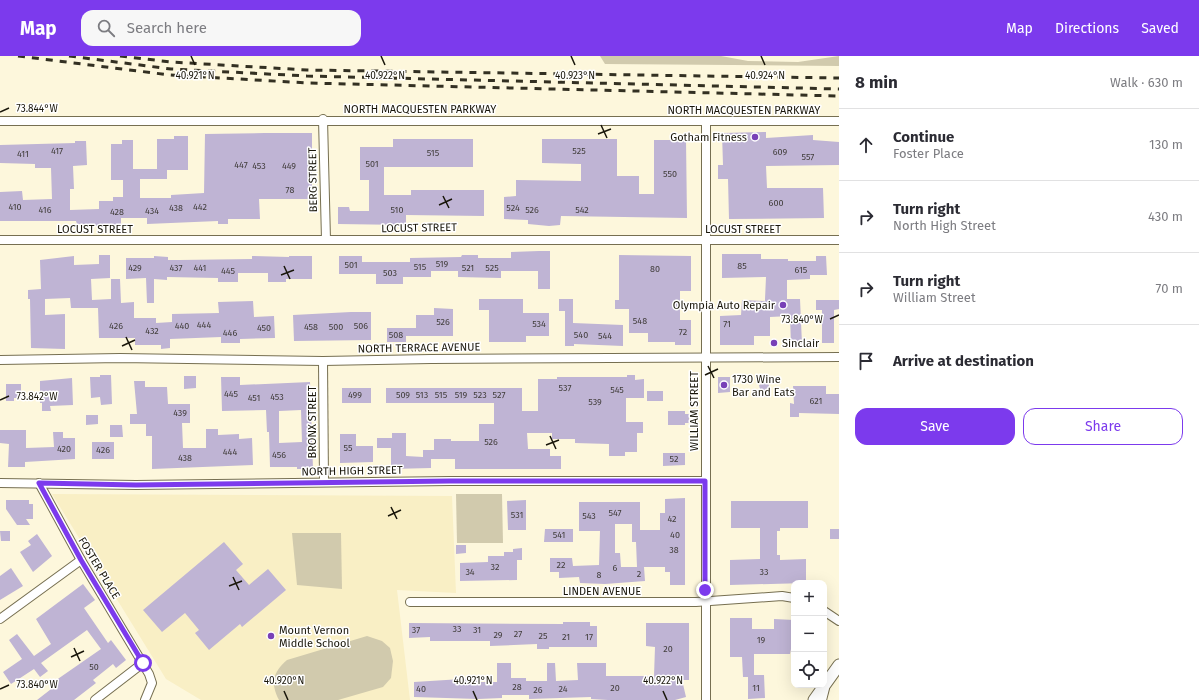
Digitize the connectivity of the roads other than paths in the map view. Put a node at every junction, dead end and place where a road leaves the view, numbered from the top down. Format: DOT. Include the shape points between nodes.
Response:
graph roads {
  1 [pos="323,120"];
  2 [pos="0,121"];
  3 [pos="706,121"];
  4 [pos="839,121"];
  5 [pos="0,240"];
  6 [pos="326,240"];
  7 [pos="705,240"];
  8 [pos="839,240"];
  9 [pos="839,357"];
  10 [pos="705,358"];
  11 [pos="0,360"];
  12 [pos="323,361"];
  13 [pos="705,481"];
  14 [pos="324,482"];
  15 [pos="0,483"];
  16 [pos="39,483"];
  17 [pos="81,560"];
  18 [pos="791,598"];
  19 [pos="705,601"];
  20 [pos="410,602"];
  21 [pos="827,613"];
  22 [pos="0,620"];
  23 [pos="839,622"];
  24 [pos="143,663"];
  25 [pos="839,665"];
  26 [pos="822,694"];
  27 [pos="95,700"];
  28 [pos="145,700"];
  29 [pos="706,700"];
  30 [pos="814,700"];
  1 -- 2 [label="street, NORTH MACQUESTEN PARKWAY"];
  1 -- 3 [label="street, NORTH MACQUESTEN PARKWAY"];
  1 -- 6 [label="street, BERG STREET"];
  3 -- 4 [label="street, NORTH MACQUESTEN PARKWAY"];
  3 -- 7 [label="street, WILLIAM STREET"];
  5 -- 6 [label="street, LOCUST STREET"];
  6 -- 7 [label="street, LOCUST STREET"];
  7 -- 8 [label="street, LOCUST STREET"];
  7 -- 10 [label="street, WILLIAM STREET"];
  9 -- 10 [label="street, NORTH TERRACE AVENUE"];
  10 -- 12 [label="street, NORTH TERRACE AVENUE"];
  10 -- 13 [label="street, WILLIAM STREET"];
  11 -- 12 [label="street, NORTH TERRACE AVENUE" via="120,358"];
  12 -- 14 [label="street, BRONX STREET"];
  13 -- 14 [label="street, NORTH HIGH STREET"];
  13 -- 19 [label="street, WILLIAM STREET"];
  14 -- 16 [label="street, NORTH HIGH STREET" via="136,485"];
  15 -- 16 [label="street, NORTH HIGH STREET"];
  16 -- 17 [label="street, FOSTER PLACE"];
  17 -- 22 [label="street"];
  17 -- 24 [label="street, FOSTER PLACE"];
  18 -- 19 [label="street, LINDEN AVENUE"];
  19 -- 20 [label="street, LINDEN AVENUE"];
  19 -- 29 [label="street, WILLIAM STREET"];
  21 -- 23 [label="street"];
  24 -- 27 [label="street"];
  24 -- 28 [label="street, FOSTER PLACE" via="152,683"];
  25 -- 26 [label="street"];
  26 -- 30 [label="street"];
}
